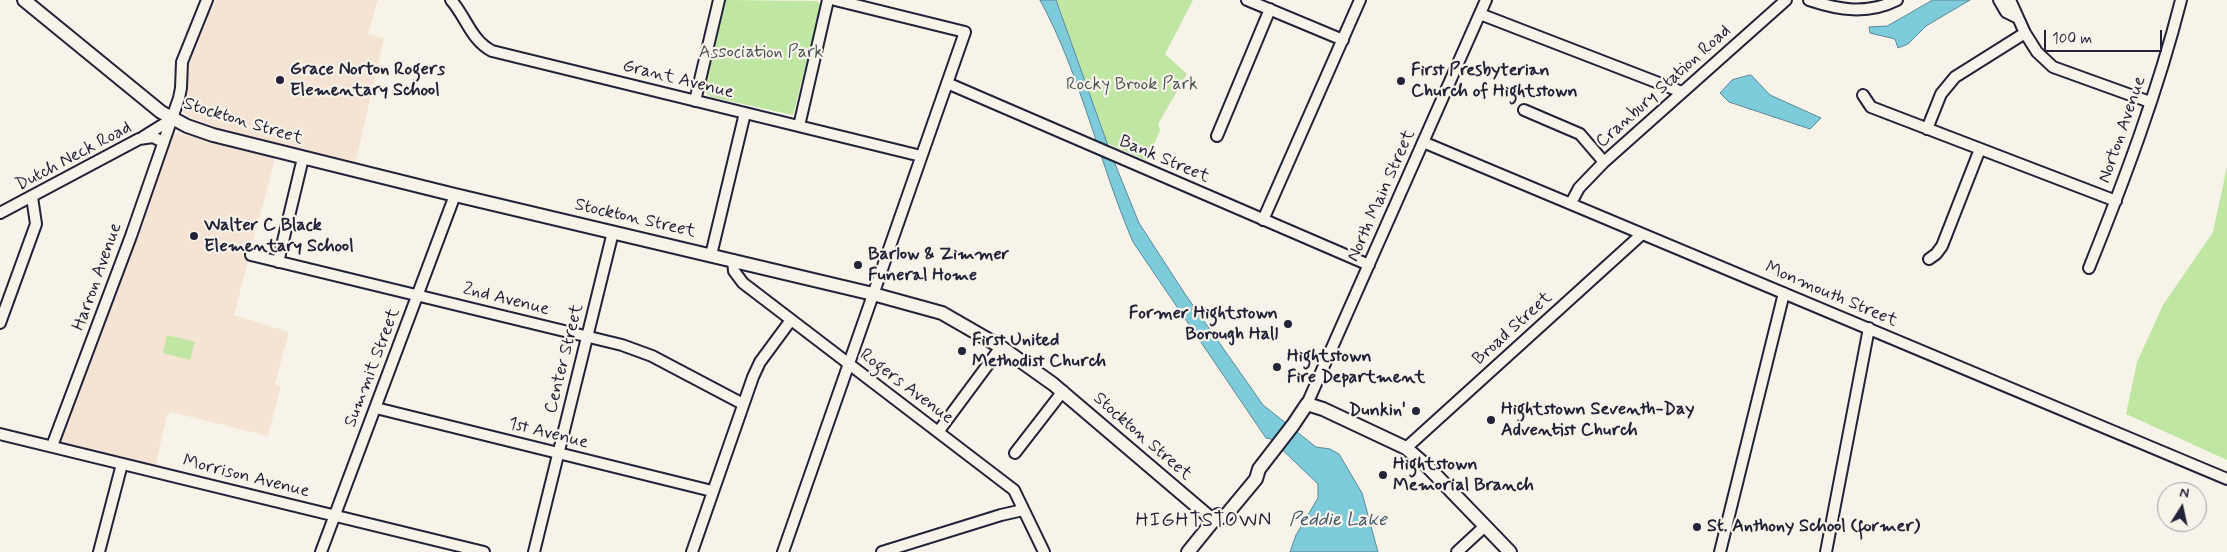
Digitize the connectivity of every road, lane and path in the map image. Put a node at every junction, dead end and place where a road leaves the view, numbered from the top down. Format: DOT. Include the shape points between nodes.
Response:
graph roads {
  1 [pos="24,0"];
  2 [pos="207,0"];
  3 [pos="451,0"];
  4 [pos="719,0"];
  5 [pos="828,0"];
  6 [pos="835,0"];
  7 [pos="1247,0"];
  8 [pos="1360,0"];
  9 [pos="1486,0"];
  10 [pos="1786,0"];
  11 [pos="1809,0"];
  12 [pos="1897,0"];
  13 [pos="1998,0"];
  14 [pos="2010,0"];
  15 [pos="2181,0"];
  16 [pos="1270,10"];
  17 [pos="1480,14"];
  18 [pos="2016,17"];
  19 [pos="2025,33"];
  20 [pos="1343,40"];
  21 [pos="947,83"];
  22 [pos="1682,92"];
  23 [pos="1864,95"];
  24 [pos="695,101"];
  25 [pos="2150,102"];
  26 [pos="1524,110"];
  27 [pos="745,113"];
  28 [pos="172,119"];
  29 [pos="799,126"];
  30 [pos="1927,128"];
  31 [pos="1217,136"];
  32 [pos="140,138"];
  33 [pos="163,142"];
  34 [pos="1423,142"];
  35 [pos="1980,149"];
  36 [pos="922,156"];
  37 [pos="303,158"];
  38 [pos="1604,162"];
  39 [pos="455,195"];
  40 [pos="32,197"];
  41 [pos="2116,201"];
  42 [pos="1571,203"];
  43 [pos="0,213"];
  44 [pos="1264,220"];
  45 [pos="613,232"];
  46 [pos="1642,234"];
  47 [pos="251,255"];
  48 [pos="710,255"];
  49 [pos="1929,259"];
  50 [pos="733,260"];
  51 [pos="278,262"];
  52 [pos="1369,265"];
  53 [pos="2089,268"];
  54 [pos="1784,293"];
  55 [pos="873,294"];
  56 [pos="418,296"];
  57 [pos="791,320"];
  58 [pos="0,323"];
  59 [pos="1869,328"];
  60 [pos="587,337"];
  61 [pos="1001,347"];
  62 [pos="849,364"];
  63 [pos="1063,391"];
  64 [pos="743,404"];
  65 [pos="1306,404"];
  66 [pos="376,408"];
  67 [pos="1323,410"];
  68 [pos="1293,425"];
  69 [pos="938,432"];
  70 [pos="0,434"];
  71 [pos="52,446"];
  72 [pos="1406,448"];
  73 [pos="1015,453"];
  74 [pos="558,454"];
  75 [pos="122,464"];
  76 [pos="2227,479"];
  77 [pos="712,491"];
  78 [pos="1024,510"];
  79 [pos="335,515"];
  80 [pos="1214,521"];
  81 [pos="1485,526"];
  82 [pos="99,552"];
  83 [pos="321,552"];
  84 [pos="484,552"];
  85 [pos="534,552"];
  86 [pos="692,552"];
  87 [pos="783,552"];
  88 [pos="882,552"];
  89 [pos="1044,552"];
  90 [pos="1188,552"];
  91 [pos="1457,552"];
  92 [pos="1510,552"];
  93 [pos="1720,552"];
  94 [pos="1826,552"];
  1 -- 28 [label="main road, Stockton Street"];
  2 -- 28 [label="street, Harron Avenue" via="184,57 182,88"];
  3 -- 24 [label="street, Grant Avenue" via="459,8 476,40 492,51"];
  4 -- 24 [label="street"];
  5 -- 29 [label="street"];
  6 -- 21 [label="street" via="965,32"];
  7 -- 16 [label="street"];
  8 -- 20 [label="street"];
  9 -- 17 [label="street, North Main Street"];
  10 -- 22 [label="street, Cranbury Station Road"];
  11 -- 12 [label="street" via="1853,10 1870,10"];
  13 -- 18 [label="street" via="2006,12"];
  14 -- 18 [label="street"];
  15 -- 25 [label="street, Norton Avenue"];
  16 -- 20 [label="street"];
  16 -- 31 [label="street"];
  17 -- 22 [label="street"];
  17 -- 34 [label="street, North Main Street"];
  18 -- 19 [label="street"];
  19 -- 25 [label="street" via="2037,52 2053,67"];
  19 -- 30 [label="street" via="1980,60 1947,86"];
  20 -- 44 [label="street"];
  21 -- 36 [label="street"];
  21 -- 44 [label="street, Bank Street"];
  22 -- 38 [label="street, Cranbury Station Road"];
  23 -- 30 [label="street" via="1871,107"];
  24 -- 27 [label="street, Grant Avenue"];
  25 -- 41 [label="street, Norton Avenue"];
  26 -- 38 [label="street" via="1580,134"];
  27 -- 29 [label="street, Grant Avenue"];
  27 -- 48 [label="street"];
  28 -- 32 [label="street"];
  28 -- 33 [label="street, Harron Avenue"];
  28 -- 37 [label="main road, Stockton Street" via="213,135"];
  29 -- 36 [label="street, Grant Avenue"];
  30 -- 35 [label="street"];
  32 -- 33 [label="street, Dutch Neck Road" via="153,137"];
  32 -- 40 [label="street, Dutch Neck Road"];
  33 -- 71 [label="street, Harron Avenue"];
  34 -- 42 [label="street, Monmouth Street"];
  34 -- 52 [label="street, North Main Street"];
  35 -- 41 [label="street"];
  35 -- 49 [label="street" via="1942,246"];
  36 -- 55 [label="street"];
  37 -- 39 [label="main road, Stockton Street"];
  37 -- 51 [label="street"];
  38 -- 42 [label="street, Cranbury Station Road" via="1583,183"];
  39 -- 45 [label="main road, Stockton Street"];
  39 -- 56 [label="street, Summit Street"];
  40 -- 43 [label="street, Dutch Neck Road"];
  40 -- 58 [label="street" via="36,224"];
  41 -- 53 [label="street, Norton Avenue"];
  42 -- 46 [label="street, Monmouth Street"];
  44 -- 52 [label="street, Bank Street"];
  45 -- 48 [label="main road, Stockton Street"];
  45 -- 60 [label="street, Center Street"];
  46 -- 54 [label="street, Monmouth Street"];
  46 -- 72 [label="street, Broad Street"];
  47 -- 51 [label="street, 2nd Avenue"];
  48 -- 50 [label="main road, Stockton Street"];
  50 -- 55 [label="main road, Stockton Street"];
  50 -- 57 [label="street, Rogers Avenue" via="734,271 743,283"];
  51 -- 56 [label="street, 2nd Avenue"];
  52 -- 65 [label="street, North Main Street"];
  54 -- 59 [label="street, Monmouth Street"];
  54 -- 93 [label="street"];
  55 -- 61 [label="main road, Stockton Street" via="942,313"];
  55 -- 62 [label="street"];
  56 -- 60 [label="street, 2nd Avenue"];
  56 -- 66 [label="street, Summit Street"];
  57 -- 62 [label="street, Rogers Avenue"];
  57 -- 64 [label="street" via="760,362"];
  59 -- 76 [label="street, Monmouth Street"];
  59 -- 94 [label="street"];
  60 -- 64 [label="street, 2nd Avenue" via="642,352"];
  60 -- 74 [label="street, Center Street"];
  61 -- 63 [label="main road, Stockton Street"];
  61 -- 69 [label="street"];
  62 -- 69 [label="street, Rogers Avenue"];
  62 -- 87 [label="street"];
  63 -- 73 [label="street"];
  63 -- 80 [label="main road, Stockton Street"];
  64 -- 77 [label="street"];
  65 -- 67 [label="main road"];
  65 -- 68 [label="main road"];
  66 -- 74 [label="street, 1st Avenue"];
  66 -- 79 [label="street, Summit Street"];
  67 -- 68 [label="main road"];
  67 -- 72 [label="main road"];
  68 -- 80 [label="main road"];
  69 -- 78 [label="street, Rogers Avenue" via="1014,490"];
  70 -- 71 [label="street, Morrison Avenue"];
  71 -- 75 [label="street, Morrison Avenue"];
  72 -- 81 [label="main road"];
  74 -- 77 [label="street, 1st Avenue"];
  74 -- 85 [label="street, Center Street"];
  75 -- 79 [label="street, Morrison Avenue"];
  75 -- 82 [label="street"];
  77 -- 86 [label="street"];
  78 -- 88 [label="street"];
  78 -- 89 [label="street, Rogers Avenue"];
  79 -- 83 [label="street, Summit Street"];
  79 -- 84 [label="street, Morrison Avenue"];
  80 -- 90 [label="main road"];
  81 -- 91 [label="street"];
  81 -- 92 [label="main road"];
}
